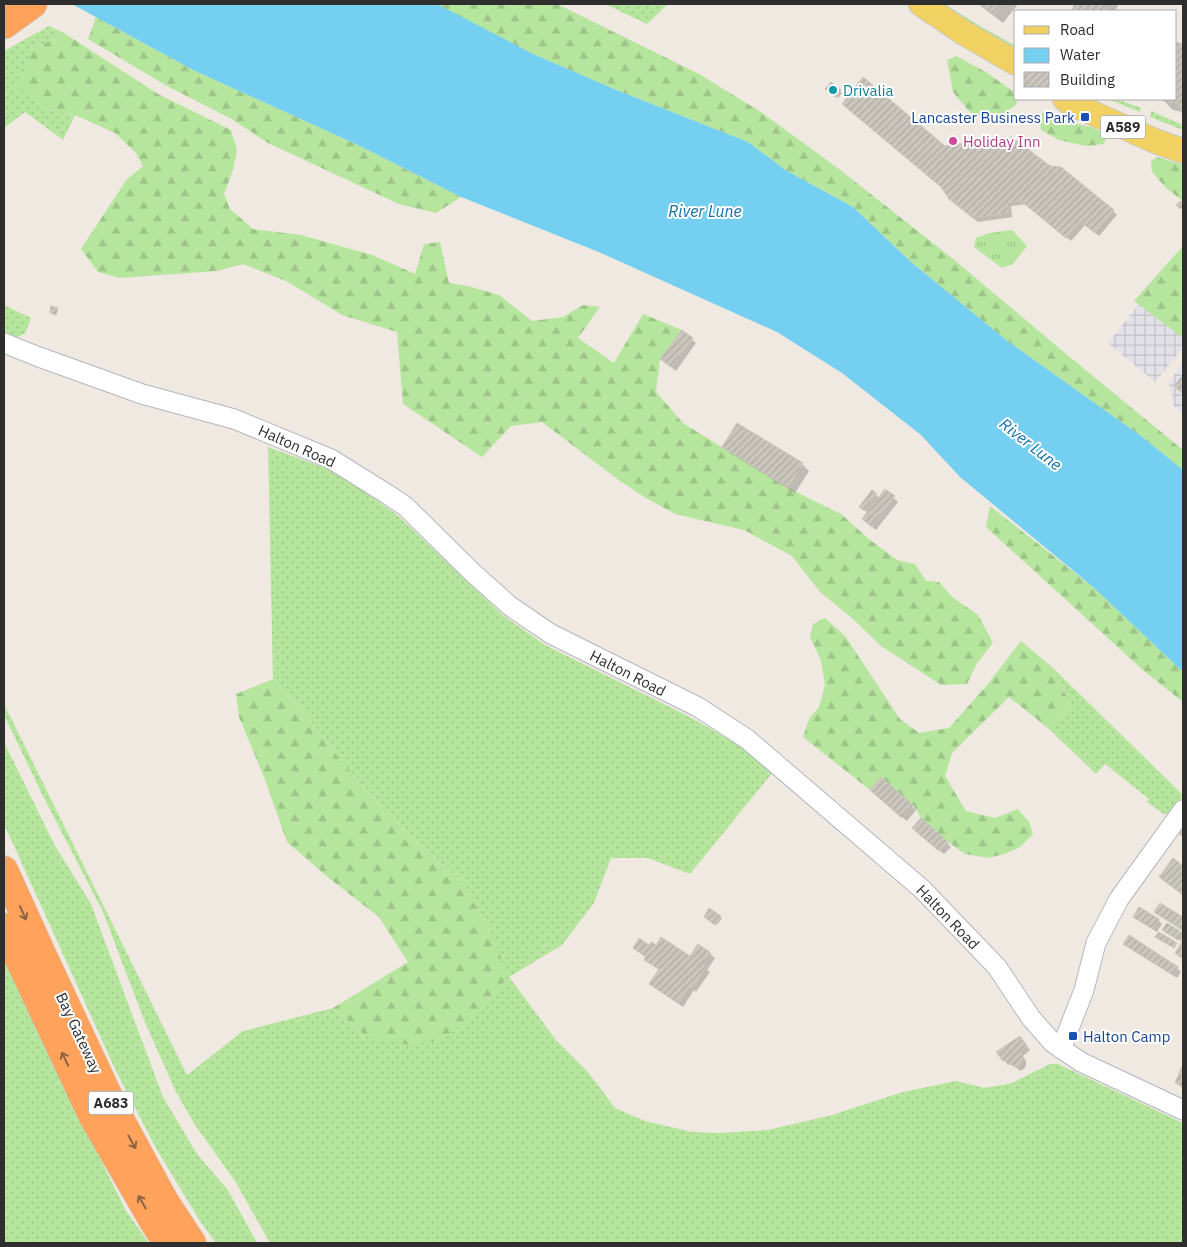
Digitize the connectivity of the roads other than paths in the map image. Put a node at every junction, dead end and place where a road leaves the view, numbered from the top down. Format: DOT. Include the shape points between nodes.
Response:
graph roads {
  1 [pos="31,4"];
  2 [pos="921,4"];
  3 [pos="4,20"];
  4 [pos="4,25"];
  5 [pos="1014,63"];
  6 [pos="1066,100"];
  7 [pos="1100,100"];
  8 [pos="1183,136"];
  9 [pos="1183,151"];
  10 [pos="4,343"];
  11 [pos="1183,810"];
  12 [pos="4,870"];
  13 [pos="4,927"];
  14 [pos="1062,1049"];
  15 [pos="1183,1110"];
  16 [pos="168,1243"];
  17 [pos="192,1243"];
  1 -- 3 [label="highway"];
  1 -- 4 [label="highway"];
  2 -- 5 [label="main road"];
  6 -- 9 [label="main road, A589"];
  7 -- 8 [label="main road, A589"];
  10 -- 14 [label="street, Halton Road" via="142,394 234,419 330,459 405,506 510,606 551,634 698,708 747,739 922,889 997,967 1031,1018"];
  11 -- 14 [label="street" via="1119,899 1096,943 1084,990"];
  12 -- 17 [label="highway, Bay Gateway / A683, one-way" via="114,1110 165,1202"];
  16 -- 13 [label="highway, Bay Gateway / A683, one-way" via="93,1118"];
  14 -- 15 [label="street, Halton Road" via="1081,1062"];
}
